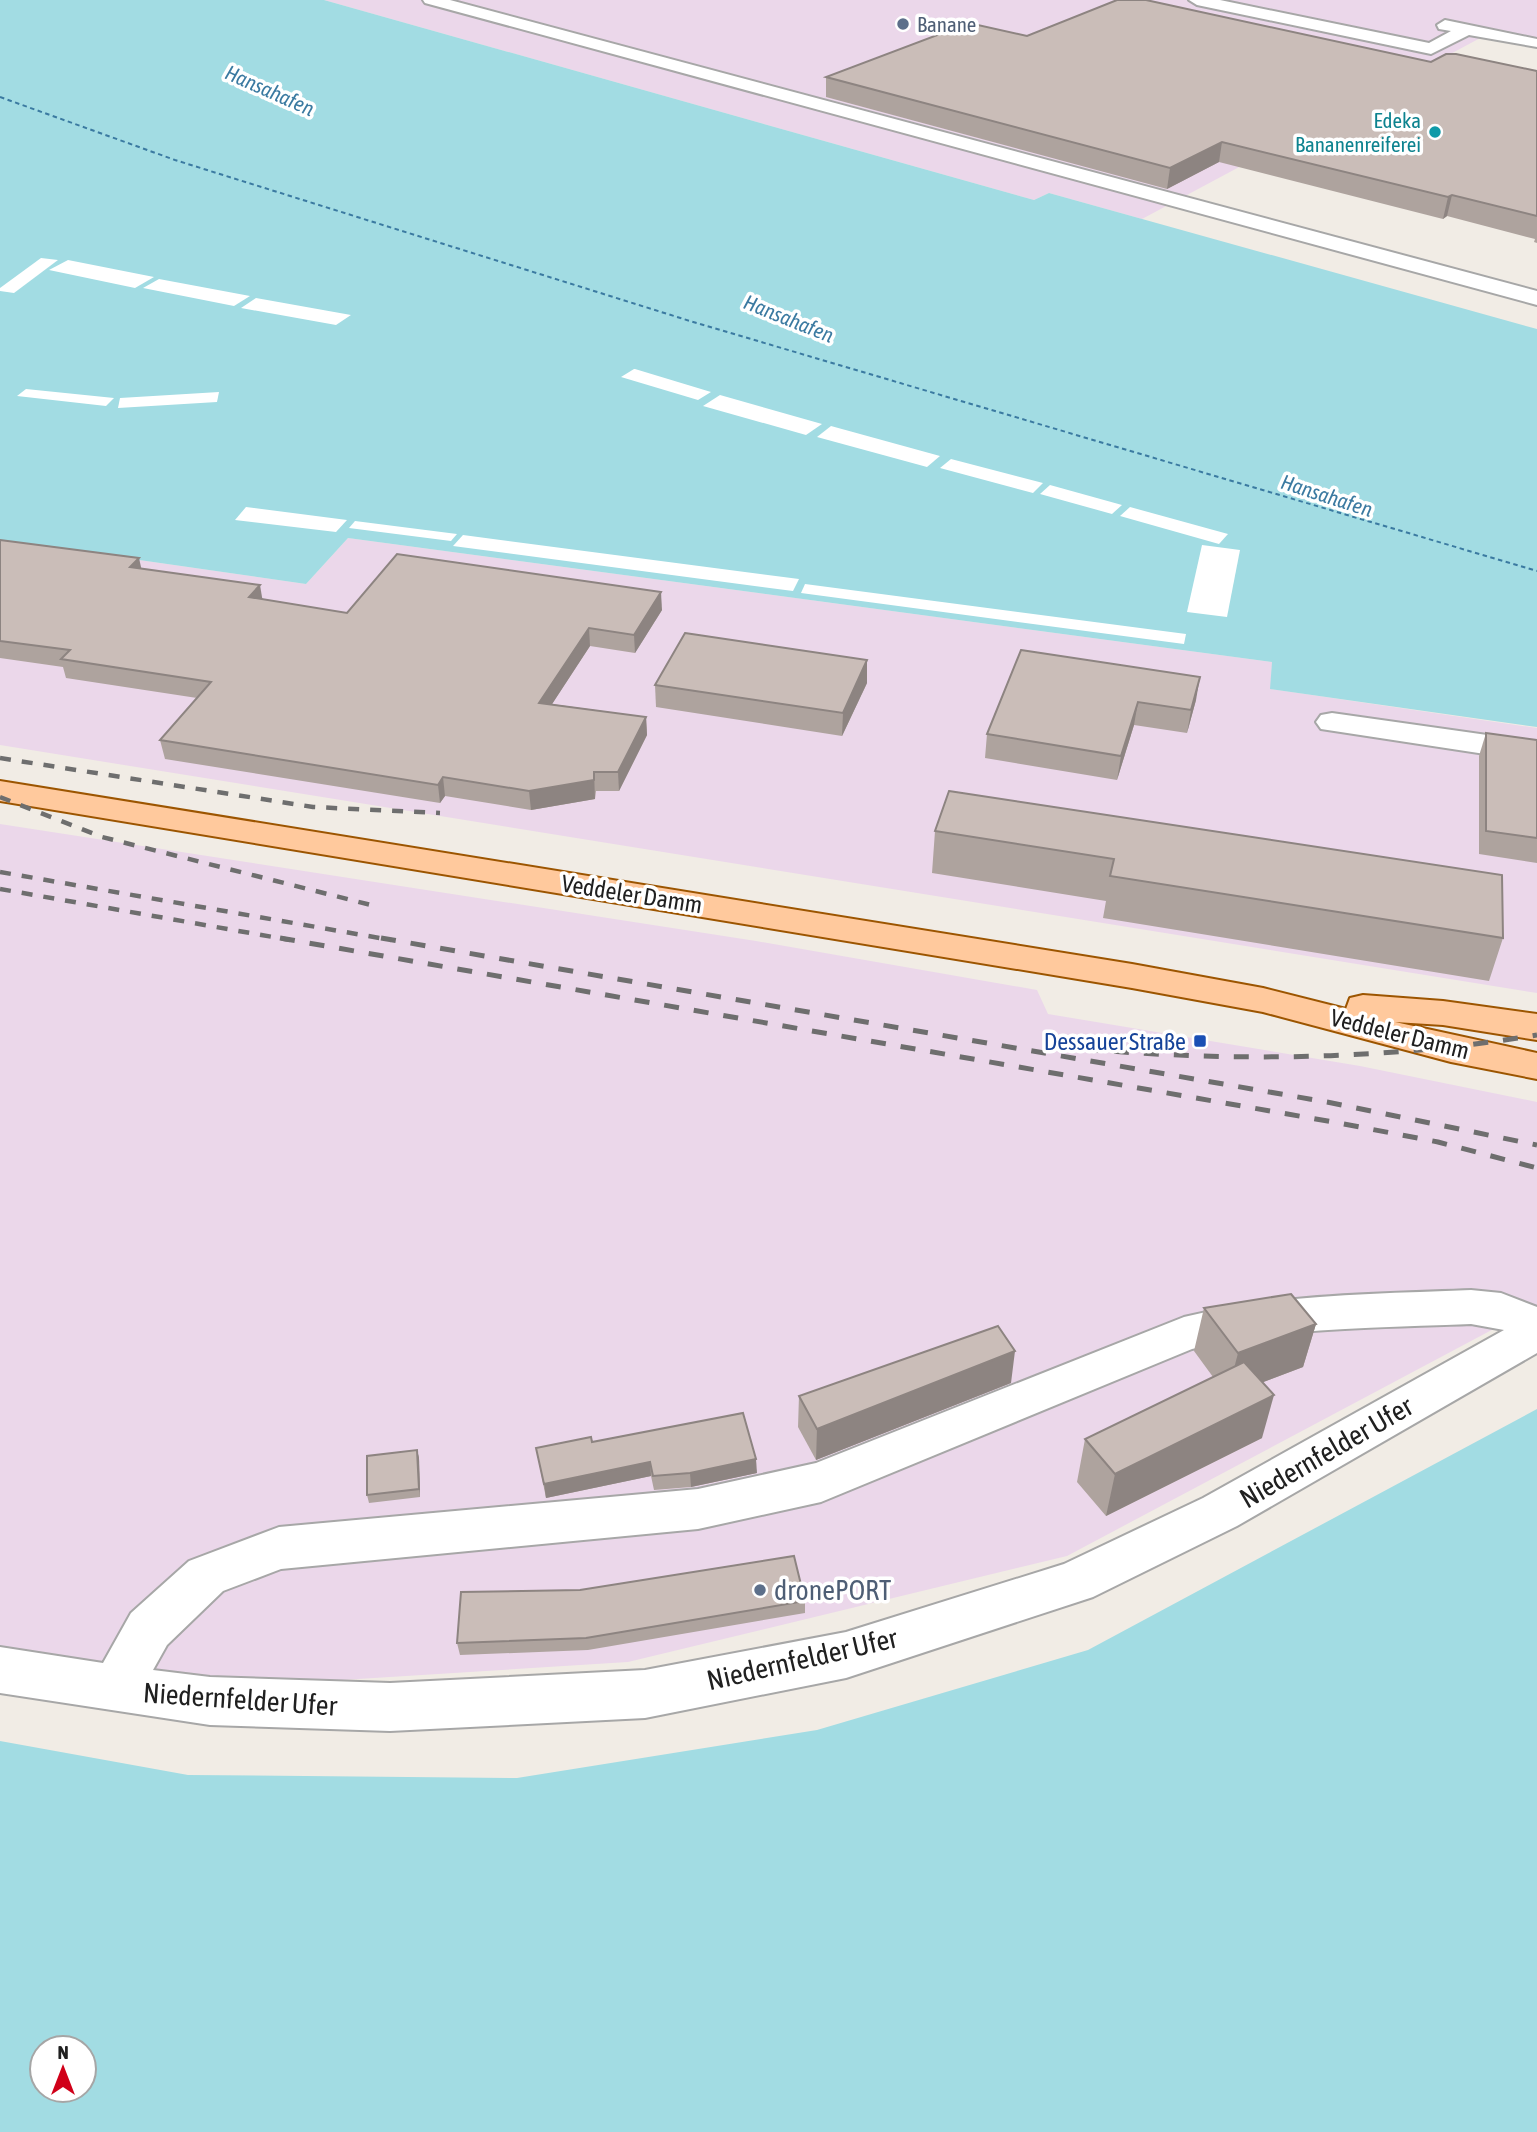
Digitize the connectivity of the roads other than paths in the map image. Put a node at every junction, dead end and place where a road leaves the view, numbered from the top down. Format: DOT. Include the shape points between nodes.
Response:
graph roads {
  1 [pos="431,0"];
  2 [pos="1197,0"];
  3 [pos="1434,22"];
  4 [pos="1468,29"];
  5 [pos="1532,43"];
  6 [pos="1537,298"];
  7 [pos="1332,722"];
  8 [pos="1537,752"];
  9 [pos="0,791"];
  10 [pos="1263,1000"];
  11 [pos="1537,1027"];
  12 [pos="1537,1066"];
  13 [pos="1537,1325"];
  14 [pos="1537,1332"];
  15 [pos="0,1670"];
  16 [pos="116,1689"];
  1 -- 6 [label="street"];
  2 -- 4 [label="street" via="1431,49"];
  3 -- 4 [label="street"];
  4 -- 5 [label="street"];
  7 -- 8 [label="street"];
  9 -- 10 [label="main road, Veddeler Damm"];
  10 -- 11 [label="main road, Veddeler Damm" via="1443,1013"];
  10 -- 12 [label="main road, Veddeler Damm" via="1451,1049"];
  13 -- 16 [label="street" via="1500,1310 1471,1307 1289,1314 1238,1321 1184,1334 821,1482 698,1509 279,1548 206,1576 149,1629"];
  14 -- 16 [label="street, Niedernfelder Ufer" via="1220,1511 1076,1582 846,1655 645,1694 390,1707 210,1701"];
  15 -- 16 [label="street, Niedernfelder Ufer"];
}
